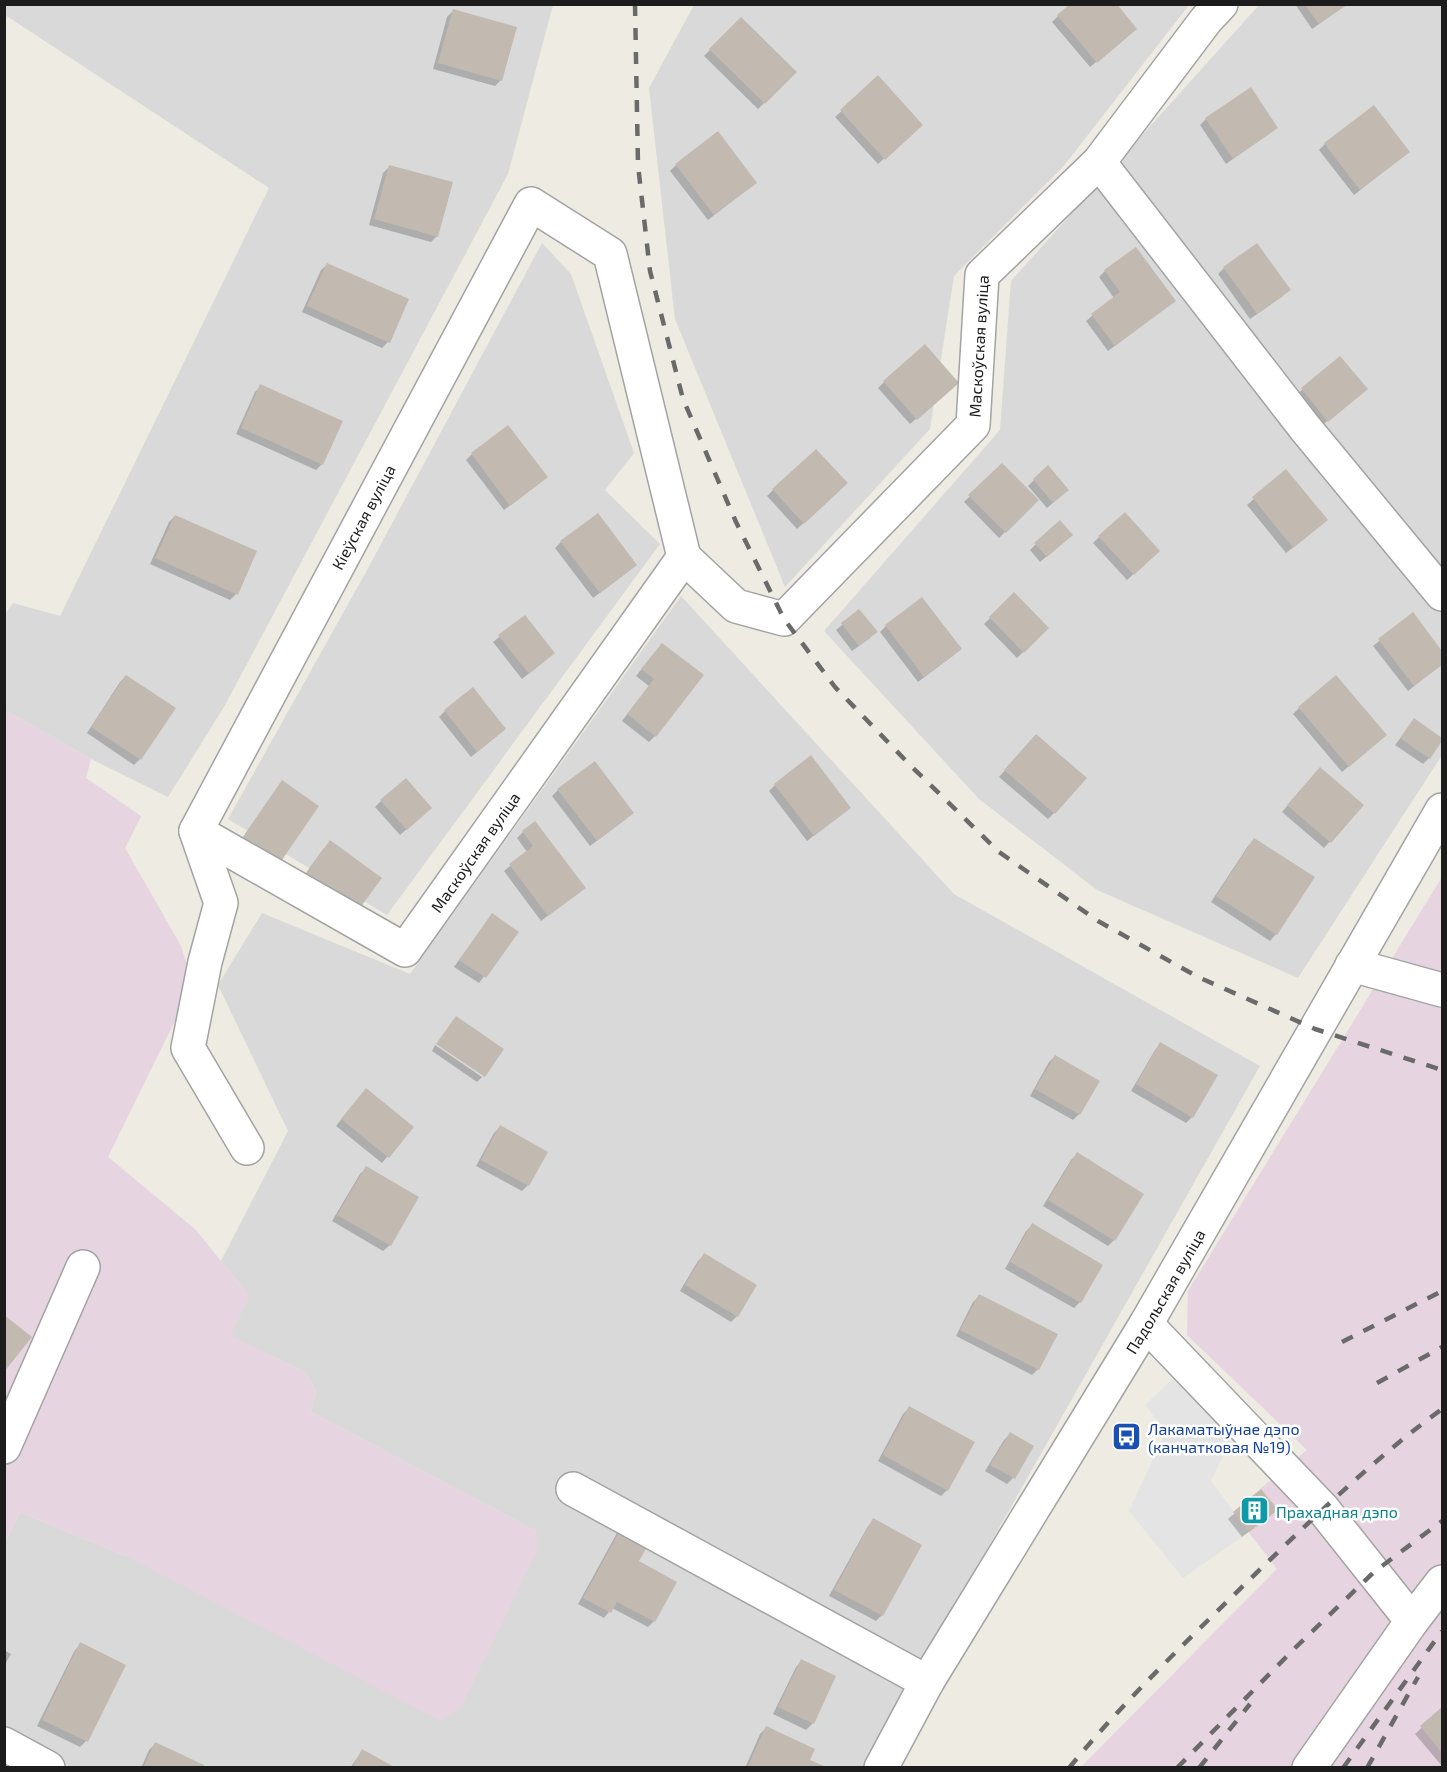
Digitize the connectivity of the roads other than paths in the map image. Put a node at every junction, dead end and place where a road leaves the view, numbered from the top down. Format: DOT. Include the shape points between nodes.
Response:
graph roads {
  1 [pos="1221,4"];
  2 [pos="1099,162"];
  3 [pos="684,557"];
  4 [pos="1443,594"];
  5 [pos="1443,810"];
  6 [pos="196,831"];
  7 [pos="1352,965"];
  8 [pos="1443,990"];
  9 [pos="247,1148"];
  10 [pos="82,1267"];
  11 [pos="1146,1324"];
  12 [pos="4,1447"];
  13 [pos="573,1489"];
  14 [pos="1443,1582"];
  15 [pos="1413,1621"];
  16 [pos="927,1682"];
  17 [pos="4,1744"];
  18 [pos="48,1767"];
  19 [pos="881,1767"];
  20 [pos="1309,1767"];
  1 -- 2 [label="street, Маскоўская вуліца"];
  2 -- 3 [label="street, Маскоўская вуліца" via="982,275 973,425 784,619 736,606"];
  2 -- 4 [label="street" via="1305,428"];
  3 -- 6 [label="street, Маскоўская вуліца" via="405,950"];
  3 -- 6 [label="street, Кіеўская вуліца" via="610,254 531,204"];
  5 -- 7 [label="street, Падольская вуліца"];
  6 -- 9 [label="street" via="221,903 188,1048"];
  7 -- 8 [label="street"];
  7 -- 11 [label="street, Падольская вуліца"];
  10 -- 12 [label="street"];
  11 -- 15 [label="street" via="1323,1509"];
  11 -- 16 [label="street, Падольская вуліца"];
  13 -- 16 [label="street"];
  14 -- 15 [label="street"];
  15 -- 20 [label="street"];
  16 -- 19 [label="street, Падольская вуліца"];
  17 -- 18 [label="street"];
}
